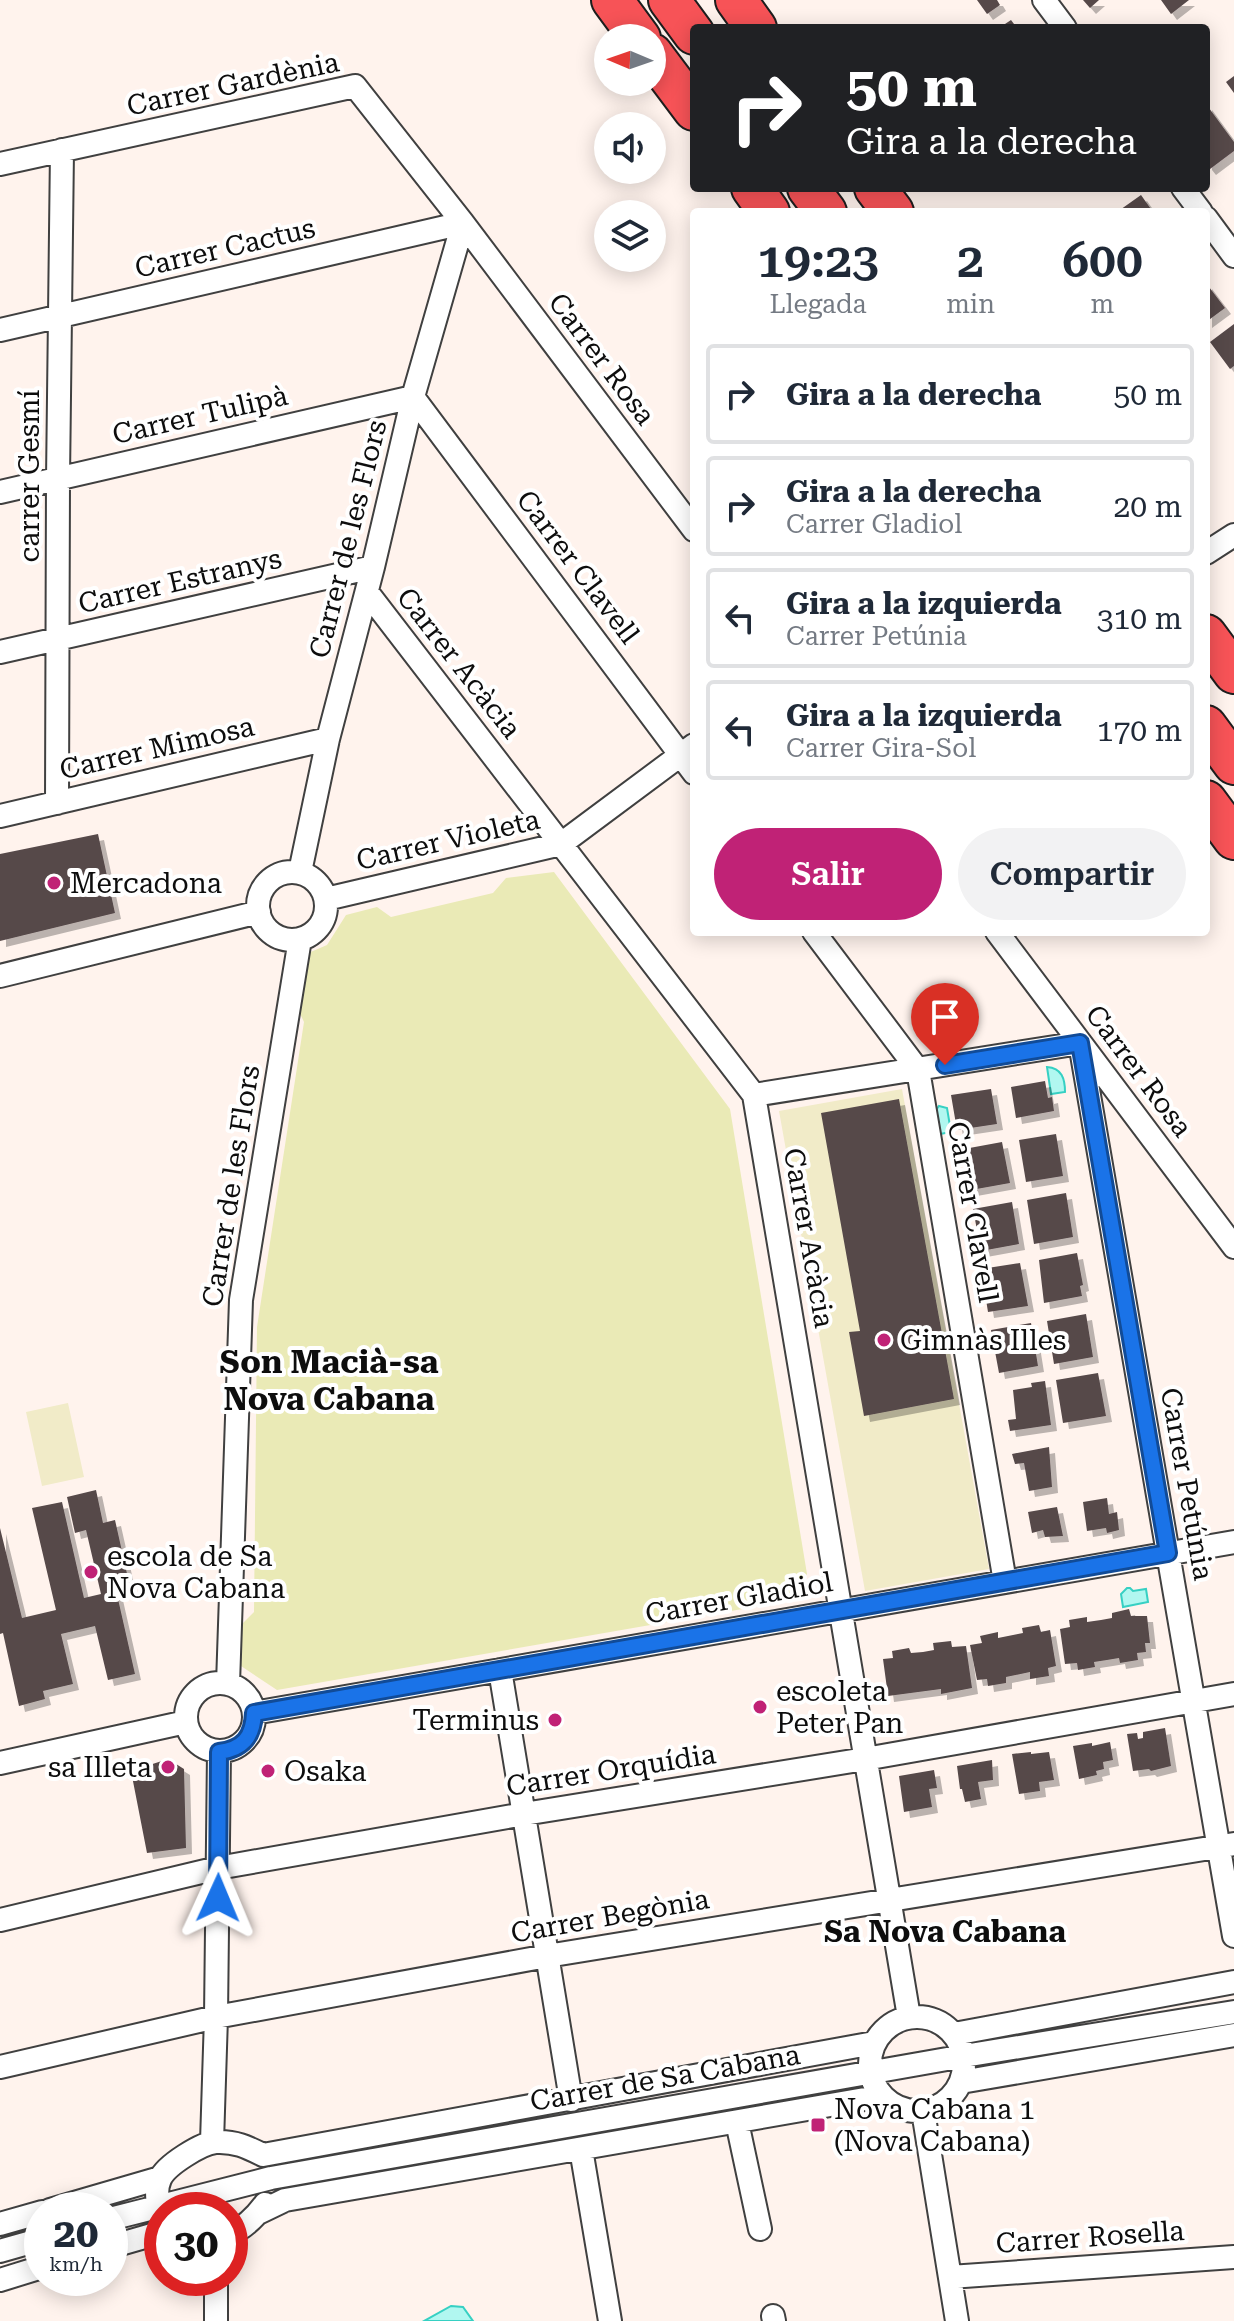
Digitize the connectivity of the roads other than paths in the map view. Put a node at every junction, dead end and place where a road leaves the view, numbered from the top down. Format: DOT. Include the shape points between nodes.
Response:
graph roads {
  1 [pos="612,0"];
  2 [pos="669,0"];
  3 [pos="736,0"];
  4 [pos="1044,0"];
  5 [pos="630,24"];
  6 [pos="753,24"];
  7 [pos="1062,24"];
  8 [pos="690,29"];
  9 [pos="666,73"];
  10 [pos="690,105"];
  11 [pos="62,150"];
  12 [pos="0,164"];
  13 [pos="463,223"];
  14 [pos="1210,223"];
  15 [pos="1234,256"];
  16 [pos="60,317"];
  17 [pos="0,330"];
  18 [pos="413,397"];
  19 [pos="58,479"];
  20 [pos="0,492"];
  21 [pos="690,525"];
  22 [pos="1234,535"];
  23 [pos="1210,550"];
  24 [pos="373,567"];
  25 [pos="367,592"];
  26 [pos="58,639"];
  27 [pos="1210,640"];
  28 [pos="0,652"];
  29 [pos="1234,673"];
  30 [pos="1210,731"];
  31 [pos="328,739"];
  32 [pos="687,750"];
  33 [pos="1234,764"];
  34 [pos="57,803"];
  35 [pos="1210,806"];
  36 [pos="0,816"];
  37 [pos="1234,839"];
  38 [pos="561,844"];
  39 [pos="300,872"];
  40 [pos="326,899"];
  41 [pos="259,912"];
  42 [pos="817,936"];
  43 [pos="1000,936"];
  44 [pos="300,939"];
  45 [pos="0,976"];
  46 [pos="1080,1043"];
  47 [pos="918,1070"];
  48 [pos="754,1095"];
  49 [pos="1234,1247"];
  50 [pos="1234,1542"];
  51 [pos="1168,1553"];
  52 [pos="1005,1582"];
  53 [pos="840,1610"];
  54 [pos="500,1670"];
  55 [pos="228,1684"];
  56 [pos="1234,1694"];
  57 [pos="1194,1701"];
  58 [pos="254,1713"];
  59 [pos="186,1722"];
  60 [pos="219,1752"];
  61 [pos="865,1759"];
  62 [pos="0,1763"];
  63 [pos="524,1814"];
  64 [pos="1226,1846"];
  65 [pos="218,1868"];
  66 [pos="889,1900"];
  67 [pos="0,1920"];
  68 [pos="1234,1936"];
  69 [pos="547,1956"];
  70 [pos="1234,1982"];
  71 [pos="1234,2012"];
  72 [pos="216,2017"];
  73 [pos="909,2017"];
  74 [pos="954,2034"];
  75 [pos="1234,2035"];
  76 [pos="874,2043"];
  77 [pos="964,2056"];
  78 [pos="0,2067"];
  79 [pos="870,2072"];
  80 [pos="961,2082"];
  81 [pos="882,2096"];
  82 [pos="571,2100"];
  83 [pos="923,2111"];
  84 [pos="737,2122"];
  85 [pos="212,2142"];
  86 [pos="581,2149"];
  87 [pos="263,2155"];
  88 [pos="160,2178"];
  89 [pos="271,2178"];
  90 [pos="112,2192"];
  91 [pos="160,2192"];
  92 [pos="224,2192"];
  93 [pos="258,2213"];
  94 [pos="24,2217"];
  95 [pos="248,2222"];
  96 [pos="0,2224"];
  97 [pos="760,2229"];
  98 [pos="24,2244"];
  99 [pos="0,2251"];
  100 [pos="1234,2257"];
  101 [pos="24,2273"];
  102 [pos="950,2277"];
  103 [pos="0,2280"];
  104 [pos="216,2296"];
  105 [pos="216,2321"];
  106 [pos="610,2321"];
  107 [pos="957,2321"];
  1 -- 5 [label="highway"];
  2 -- 8 [label="highway"];
  3 -- 6 [label="highway"];
  4 -- 7 [label="street"];
  9 -- 10 [label="highway"];
  11 -- 12 [label="street, Carrer Gardènia"];
  11 -- 13 [label="street, Carrer Gardènia" via="355,86"];
  11 -- 16 [label="street, carrer Gesmí"];
  13 -- 16 [label="street, Carrer Cactus"];
  13 -- 18 [label="street, Carrer de les Flors"];
  13 -- 21 [label="street, Carrer Rosa"];
  14 -- 15 [label="street"];
  16 -- 17 [label="street, Carrer Cactus"];
  16 -- 19 [label="street, carrer Gesmí"];
  18 -- 19 [label="street, Carrer Tulipà"];
  18 -- 24 [label="street, Carrer de les Flors"];
  18 -- 32 [label="street, Carrer Clavell"];
  19 -- 20 [label="street, Carrer Tulipà"];
  19 -- 26 [label="street, carrer Gesmí"];
  22 -- 23 [label="street"];
  24 -- 25 [label="street, Carrer de les Flors"];
  24 -- 26 [label="street, Carrer Estranys"];
  25 -- 31 [label="street, Carrer de les Flors"];
  25 -- 38 [label="street, Carrer Acàcia"];
  26 -- 28 [label="street, Carrer Estranys"];
  26 -- 34 [label="street, carrer Gesmí"];
  27 -- 29 [label="highway"];
  30 -- 33 [label="highway"];
  31 -- 34 [label="street, Carrer Mimosa"];
  31 -- 39 [label="street, Carrer de les Flors"];
  32 -- 38 [label="street, Carrer Violeta"];
  34 -- 36 [label="street, Carrer Mimosa"];
  35 -- 37 [label="highway"];
  38 -- 40 [label="street, Carrer Violeta"];
  38 -- 48 [label="street, Carrer Acàcia"];
  39 -- 40 [label="street" via="314,879"];
  39 -- 41 [label="street" via="288,871 267,882"];
  40 -- 44 [label="street" via="319,927"];
  41 -- 44 [label="street" via="271,932"];
  41 -- 45 [label="street"];
  42 -- 47 [label="street, Carrer Clavell"];
  43 -- 46 [label="street, Carrer Rosa"];
  44 -- 55 [label="street, Carrer de les Flors" via="241,1300"];
  46 -- 47 [label="street"];
  46 -- 49 [label="street, Carrer Rosa"];
  46 -- 51 [label="street, Carrer Petúnia"];
  47 -- 48 [label="street"];
  47 -- 52 [label="street, Carrer Clavell"];
  48 -- 53 [label="street, Carrer Acàcia"];
  50 -- 51 [label="street, Carrer Gladiol"];
  51 -- 52 [label="street, Carrer Gladiol"];
  51 -- 57 [label="street, Carrer Petúnia"];
  52 -- 53 [label="street, Carrer Gladiol"];
  53 -- 54 [label="street, Carrer Gladiol"];
  53 -- 61 [label="street, Carrer Acàcia"];
  54 -- 58 [label="street, Carrer Gladiol"];
  54 -- 63 [label="street"];
  55 -- 58 [label="street" via="243,1691"];
  55 -- 59 [label="street" via="205,1686 195,1694"];
  56 -- 57 [label="street, Carrer Orquídia"];
  57 -- 61 [label="street, Carrer Orquídia"];
  57 -- 64 [label="street, Carrer Petúnia"];
  58 -- 60 [label="street" via="249,1737 230,1751"];
  59 -- 60 [label="street" via="197,1743"];
  59 -- 62 [label="street"];
  60 -- 65 [label="street"];
  61 -- 63 [label="street, Carrer Orquídia"];
  61 -- 66 [label="street, Carrer Acàcia"];
  63 -- 65 [label="street, Carrer Orquídia"];
  63 -- 69 [label="street"];
  64 -- 66 [label="street, Carrer Begònia"];
  64 -- 68 [label="street, Carrer Petúnia"];
  65 -- 67 [label="street, Carrer Orquídia"];
  65 -- 72 [label="street"];
  66 -- 69 [label="street, Carrer Begònia"];
  66 -- 73 [label="street, Carrer Acàcia"];
  69 -- 72 [label="street, Carrer Begònia"];
  69 -- 82 [label="street"];
  70 -- 74 [label="street"];
  71 -- 77 [label="street, Carrer de Sa Cabana"];
  72 -- 78 [label="street, Carrer Begònia"];
  72 -- 85 [label="street"];
  73 -- 74 [label="street" via="934,2019"];
  73 -- 76 [label="street" via="894,2022"];
  74 -- 77 [label="street"];
  75 -- 80 [label="street"];
  76 -- 79 [label="street"];
  76 -- 82 [label="street"];
  77 -- 79 [label="street, Carrer de Sa Cabana"];
  77 -- 80 [label="street"];
  79 -- 81 [label="street"];
  79 -- 89 [label="street, Carrer de Sa Cabana"];
  80 -- 83 [label="street" via="946,2101"];
  81 -- 83 [label="street" via="895,2106"];
  81 -- 84 [label="street"];
  82 -- 87 [label="street"];
  83 -- 102 [label="street"];
  84 -- 86 [label="street"];
  84 -- 97 [label="street"];
  85 -- 87 [label="street" via="238,2142"];
  85 -- 88 [label="street" via="178,2159"];
  86 -- 93 [label="street" via="285,2200"];
  86 -- 106 [label="street"];
  87 -- 89 [label="street"];
  88 -- 90 [label="street"];
  88 -- 91 [label="street"];
  89 -- 92 [label="street, Carrer de Sa Cabana"];
  89 -- 93 [label="street" via="269,2198"];
  93 -- 95 [label="street"];
  94 -- 96 [label="street"];
  98 -- 99 [label="street"];
  100 -- 102 [label="street, Carrer Rosella"];
  101 -- 103 [label="street"];
  102 -- 107 [label="street"];
  104 -- 105 [label="street"];
}
